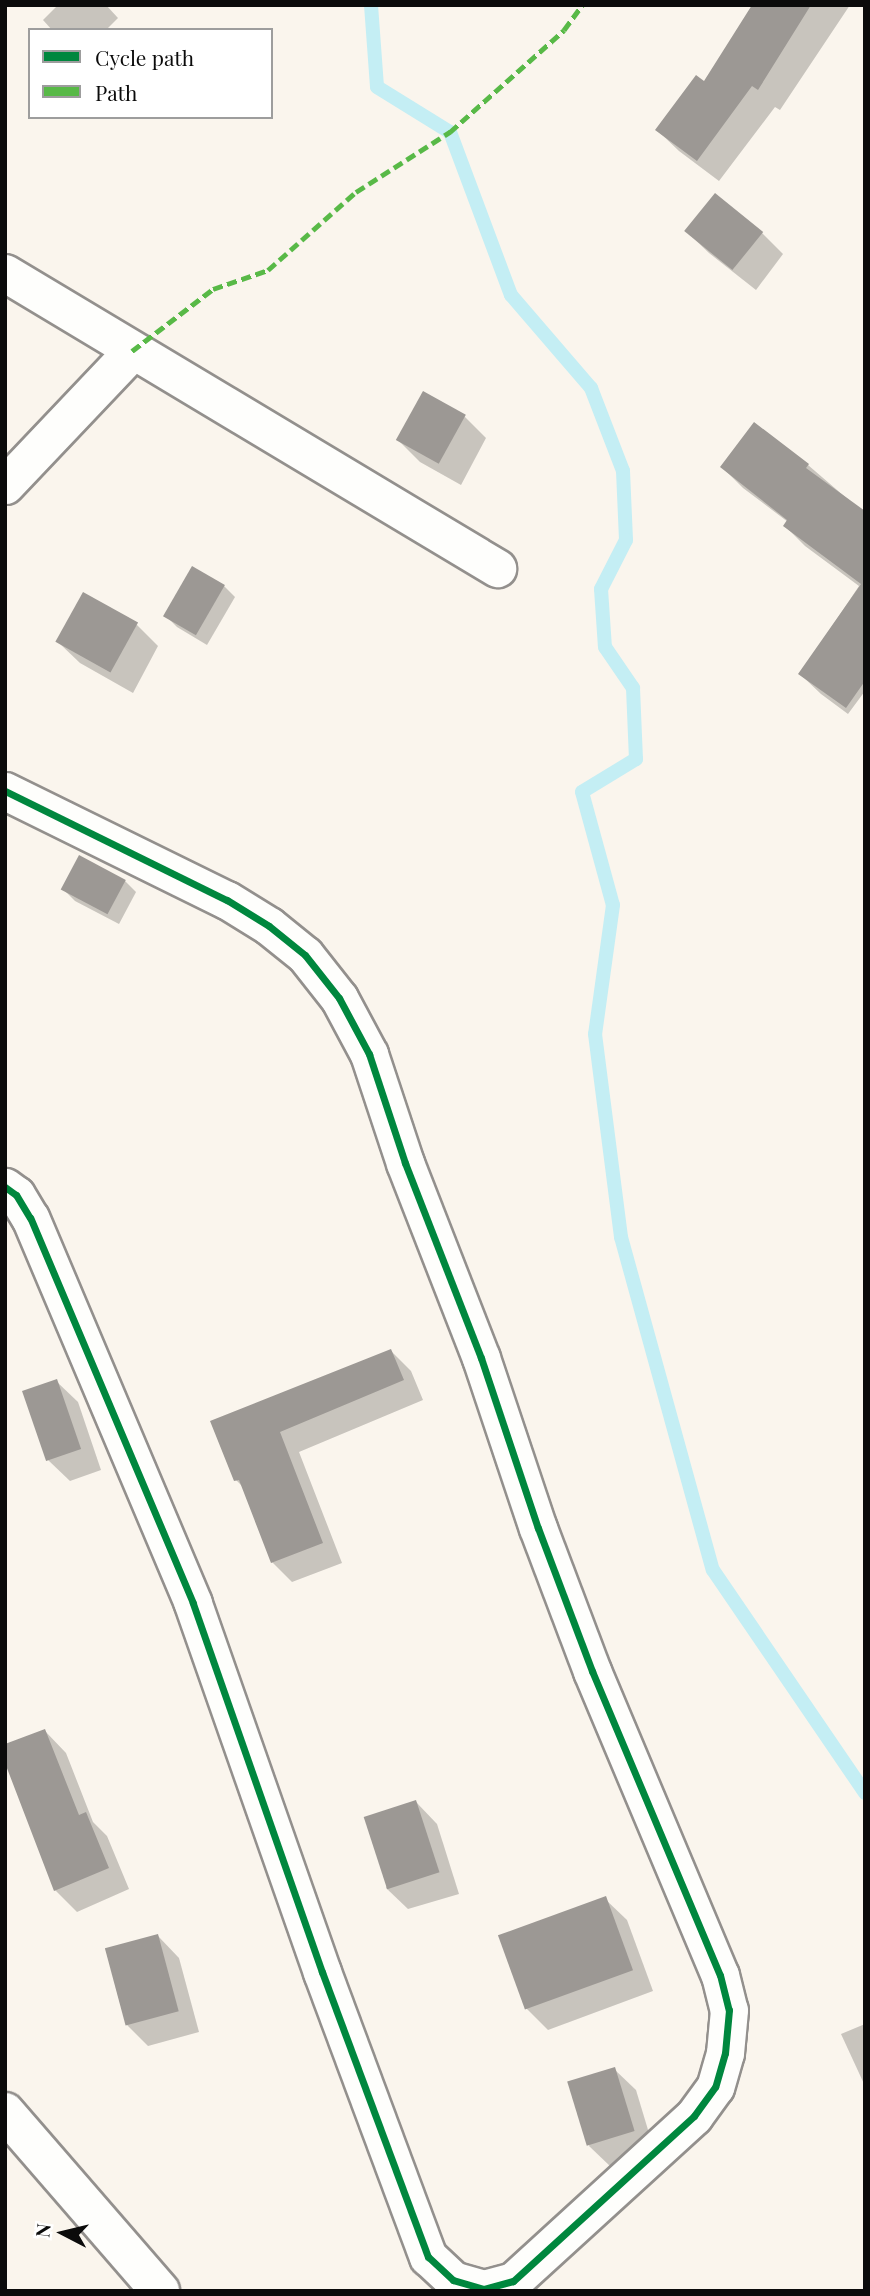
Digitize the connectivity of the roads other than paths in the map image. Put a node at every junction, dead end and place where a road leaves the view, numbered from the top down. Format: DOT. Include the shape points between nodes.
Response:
graph roads {
  1 [pos="5,273"];
  2 [pos="132,351"];
  3 [pos="5,485"];
  4 [pos="497,568"];
  5 [pos="5,791"];
  6 [pos="5,1187"];
  7 [pos="5,2112"];
  8 [pos="160,2291"];
  1 -- 2 [label="street"];
  2 -- 3 [label="street"];
  2 -- 4 [label="street"];
  5 -- 6 [label="street" via="238,906 305,956 339,998 369,1054 592,1671 720,1975 729,2010 725,2053 715,2087 694,2116 513,2281 484,2289 453,2280 428,2257 317,1959 193,1603 30,1218 16,1195"];
  7 -- 8 [label="street"];
}
